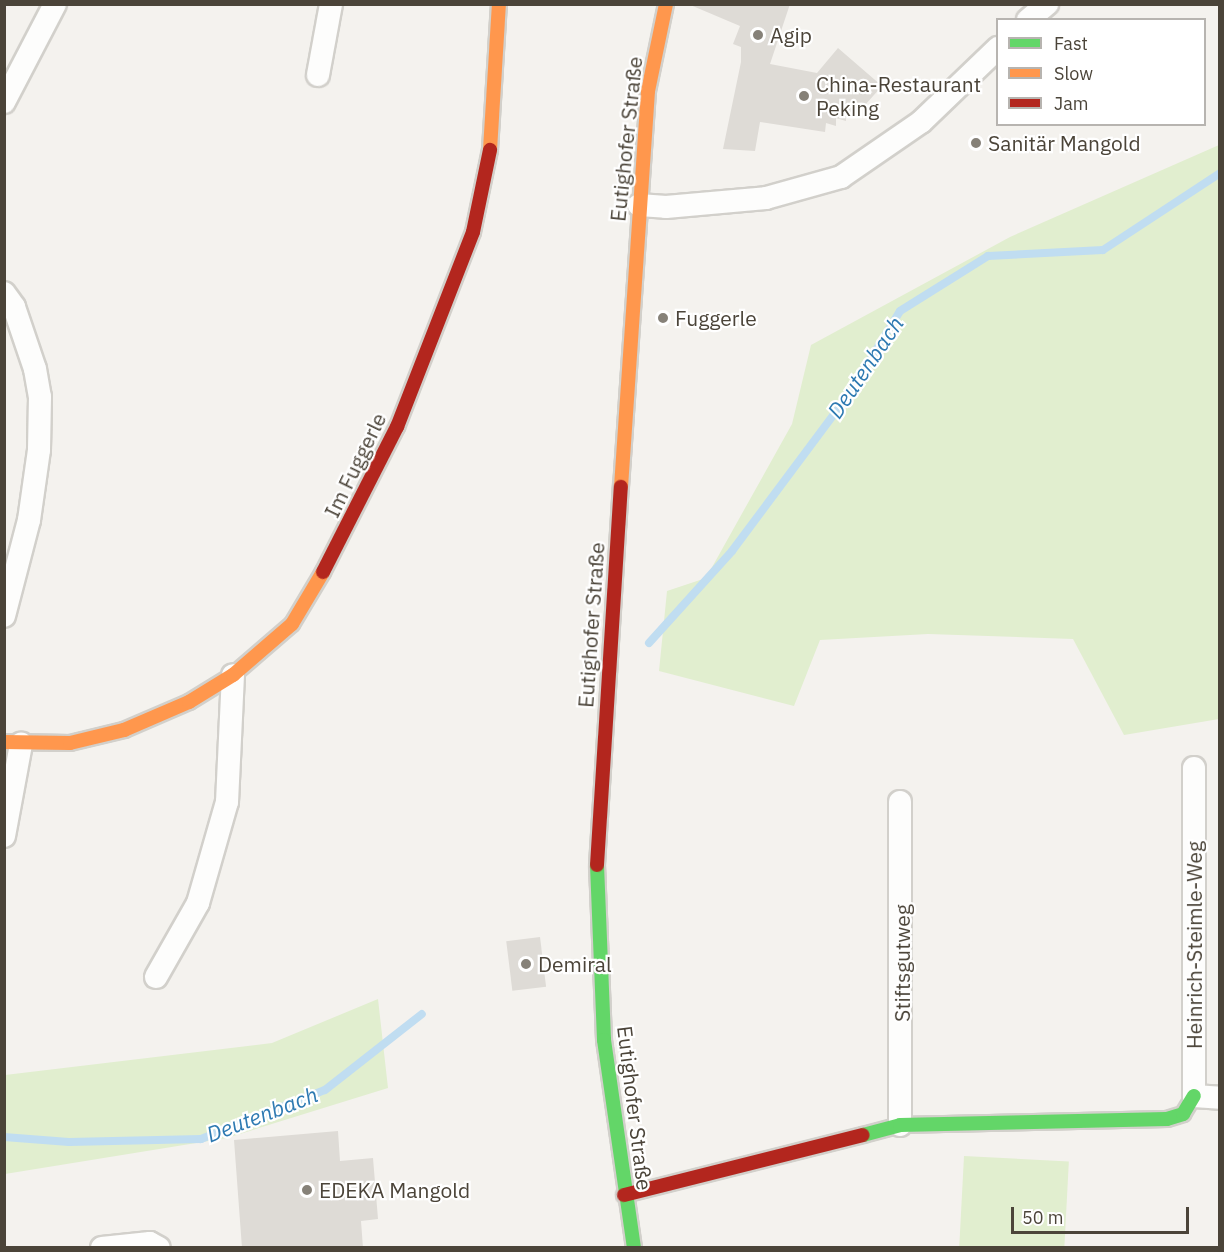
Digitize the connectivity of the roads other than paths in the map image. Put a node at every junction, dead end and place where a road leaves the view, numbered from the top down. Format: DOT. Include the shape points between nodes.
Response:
graph roads {
  1 [pos="55,4"];
  2 [pos="331,4"];
  3 [pos="499,4"];
  4 [pos="666,4"];
  5 [pos="1047,4"];
  6 [pos="1030,18"];
  7 [pos="996,50"];
  8 [pos="318,75"];
  9 [pos="4,102"];
  10 [pos="639,205"];
  11 [pos="4,293"];
  12 [pos="4,616"];
  13 [pos="233,675"];
  14 [pos="13,743"];
  15 [pos="1194,768"];
  16 [pos="900,802"];
  17 [pos="4,836"];
  18 [pos="156,976"];
  19 [pos="1194,1096"];
  20 [pos="1220,1098"];
  21 [pos="900,1125"];
  22 [pos="624,1195"];
  23 [pos="102,1248"];
  24 [pos="159,1248"];
  25 [pos="634,1248"];
  1 -- 9 [label="street"];
  2 -- 8 [label="street"];
  3 -- 13 [label="street, Im Fuggerle" via="488,174 450,294 398,427 343,538 292,624"];
  4 -- 10 [label="street, Eutighofer Straße" via="648,91"];
  5 -- 6 [label="street"];
  7 -- 10 [label="street" via="921,122 841,177 766,198 666,207"];
  10 -- 22 [label="street, Eutighofer Straße" via="597,893 604,1040"];
  11 -- 12 [label="street" via="28,348 40,397 39,450 29,520"];
  13 -- 14 [label="street, Im Fuggerle" via="189,702 124,730 70,743"];
  13 -- 18 [label="street" via="227,802 198,903"];
  14 -- 17 [label="street"];
  15 -- 19 [label="street, Heinrich-Steimle-Weg"];
  16 -- 21 [label="street, Stiftsgutweg"];
  19 -- 20 [label="street"];
  19 -- 21 [label="street" via="1183,1114 1167,1119"];
  21 -- 22 [label="street"];
  22 -- 25 [label="street, Eutighofer Straße"];
  23 -- 24 [label="street" via="150,1243"];
}
